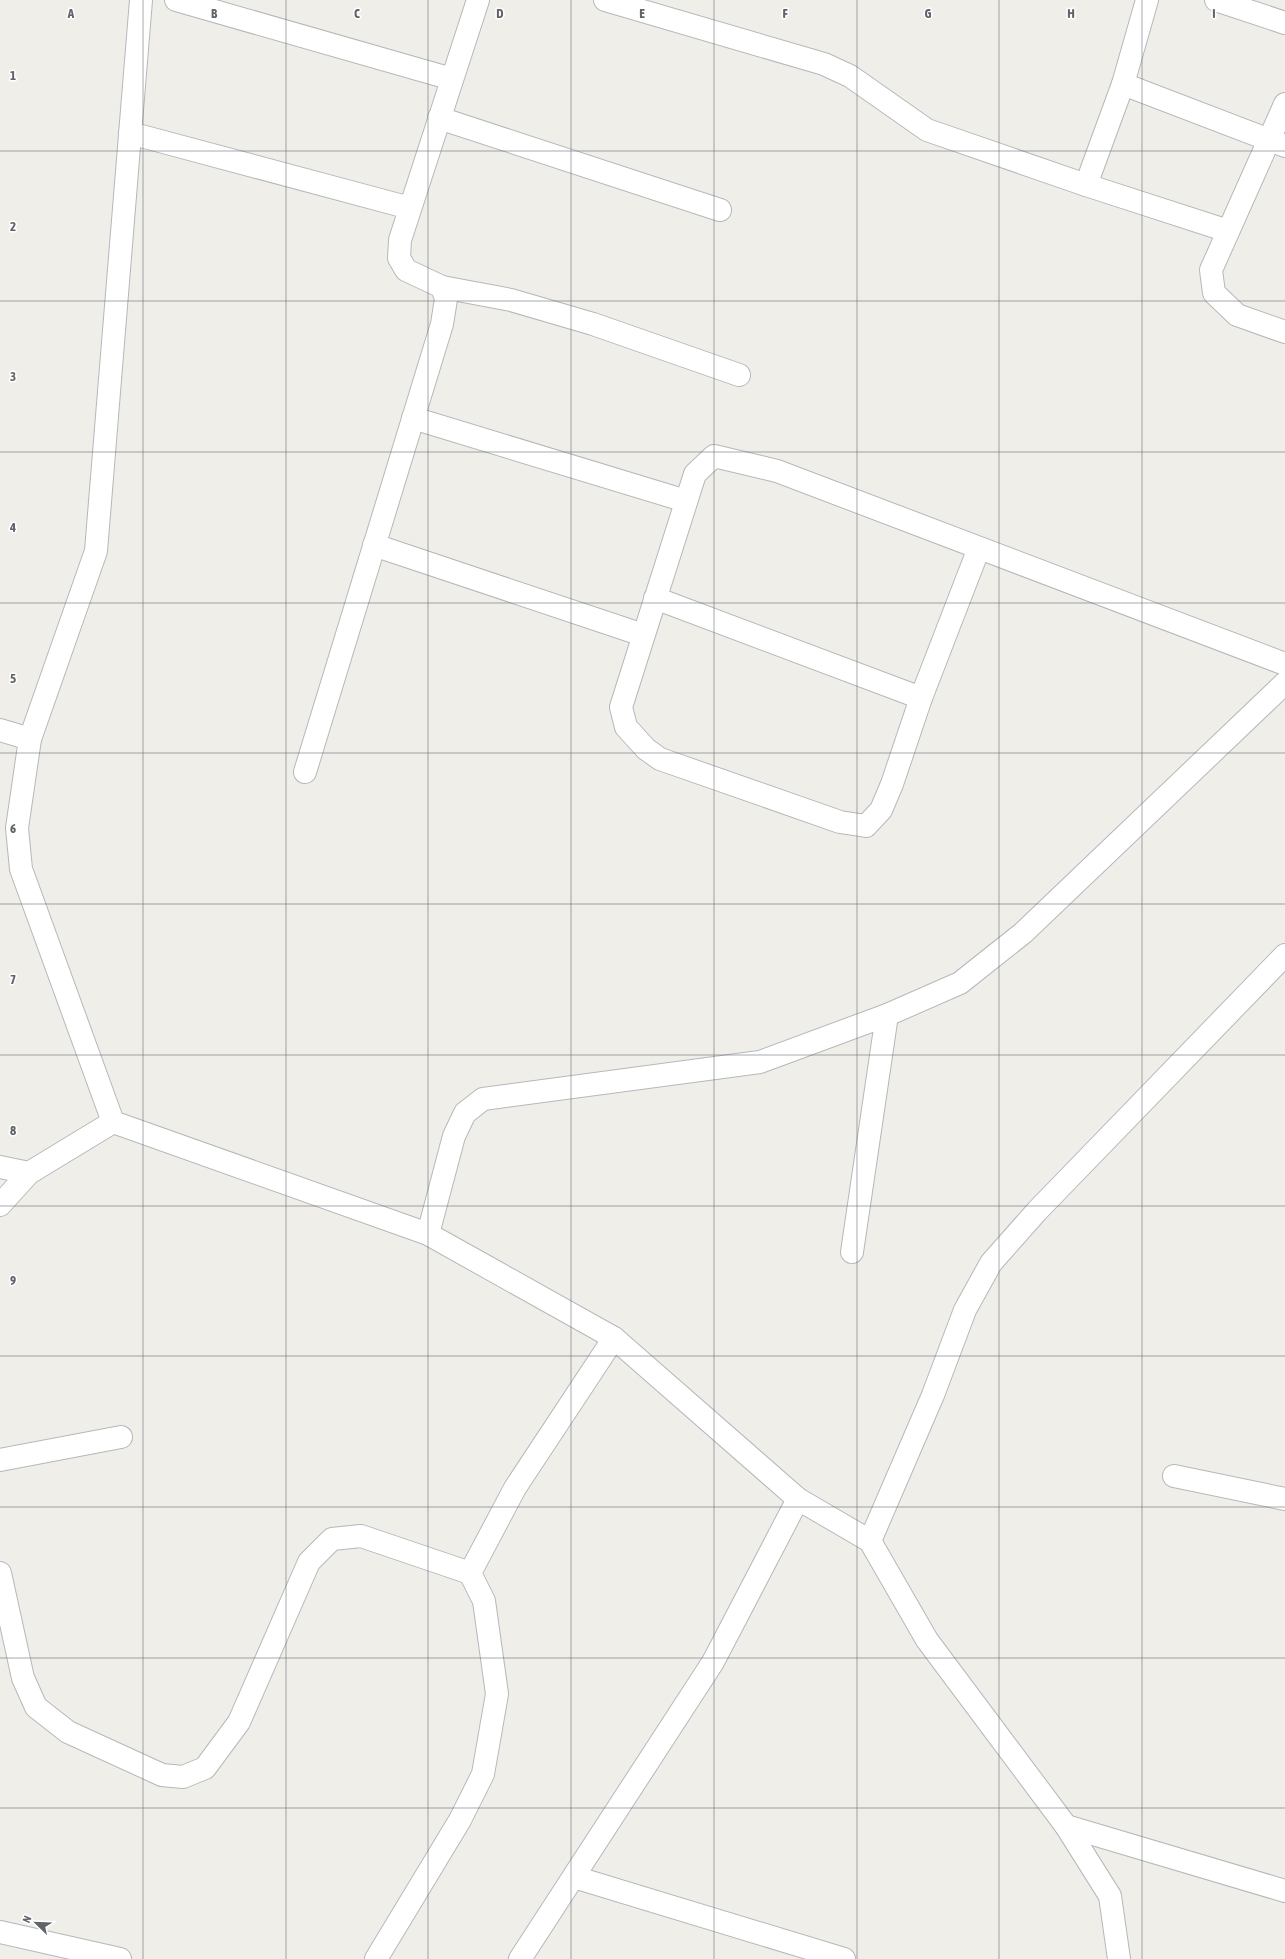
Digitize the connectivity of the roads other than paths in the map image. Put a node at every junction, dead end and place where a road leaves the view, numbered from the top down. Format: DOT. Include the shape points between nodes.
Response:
graph roads {
  1 [pos="141,0"];
  2 [pos="176,0"];
  3 [pos="478,0"];
  4 [pos="605,0"];
  5 [pos="1147,0"];
  6 [pos="1216,0"];
  7 [pos="1285,23"];
  8 [pos="452,79"];
  9 [pos="1123,84"];
  10 [pos="1285,104"];
  11 [pos="439,118"];
  12 [pos="130,133"];
  13 [pos="1277,143"];
  14 [pos="1086,185"];
  15 [pos="410,208"];
  16 [pos="720,210"];
  17 [pos="1228,231"];
  18 [pos="442,287"];
  19 [pos="1285,332"];
  20 [pos="739,375"];
  21 [pos="413,418"];
  22 [pos="686,501"];
  23 [pos="374,545"];
  24 [pos="979,548"];
  25 [pos="655,598"];
  26 [pos="643,635"];
  27 [pos="1285,664"];
  28 [pos="1285,683"];
  29 [pos="920,698"];
  30 [pos="0,730"];
  31 [pos="30,740"];
  32 [pos="304,772"];
  33 [pos="1285,955"];
  34 [pos="887,1015"];
  35 [pos="113,1122"];
  36 [pos="0,1167"];
  37 [pos="29,1173"];
  38 [pos="0,1204"];
  39 [pos="428,1234"];
  40 [pos="852,1252"];
  41 [pos="614,1338"];
  42 [pos="121,1436"];
  43 [pos="0,1460"];
  44 [pos="1174,1476"];
  45 [pos="798,1499"];
  46 [pos="1285,1499"];
  47 [pos="870,1541"];
  48 [pos="0,1573"];
  49 [pos="470,1573"];
  50 [pos="1066,1826"];
  51 [pos="574,1877"];
  52 [pos="1285,1890"];
  53 [pos="0,1932"];
  54 [pos="120,1959"];
  55 [pos="376,1959"];
  56 [pos="520,1959"];
  57 [pos="844,1959"];
  58 [pos="1119,1959"];
  1 -- 12 [label="street"];
  2 -- 8 [label="street"];
  3 -- 8 [label="street"];
  4 -- 14 [label="street" via="824,64 850,76 927,130"];
  5 -- 9 [label="street"];
  6 -- 7 [label="street"];
  8 -- 11 [label="street"];
  9 -- 13 [label="street"];
  9 -- 14 [label="street"];
  10 -- 13 [label="street"];
  11 -- 15 [label="street"];
  11 -- 16 [label="street"];
  12 -- 15 [label="street"];
  12 -- 31 [label="street" via="96,551"];
  13 -- 17 [label="street"];
  14 -- 17 [label="street"];
  15 -- 18 [label="street" via="400,240 399,258 406,270"];
  17 -- 19 [label="street" via="1212,270 1214,293 1237,315"];
  18 -- 20 [label="street" via="511,300 586,322"];
  18 -- 21 [label="street" via="446,300 442,324"];
  21 -- 22 [label="street"];
  21 -- 23 [label="street"];
  22 -- 24 [label="street" via="695,474 714,456 777,471"];
  22 -- 25 [label="street"];
  23 -- 26 [label="street"];
  23 -- 32 [label="street"];
  24 -- 27 [label="street"];
  24 -- 29 [label="street"];
  25 -- 26 [label="street"];
  25 -- 29 [label="street"];
  26 -- 29 [label="street" via="621,707 626,728 646,749 660,759 840,822 866,826 881,810"];
  28 -- 34 [label="street" via="1023,933 960,983"];
  30 -- 31 [label="street"];
  31 -- 35 [label="street" via="17,828 21,869"];
  33 -- 47 [label="street" via="1037,1211 991,1263 965,1310 933,1394"];
  34 -- 39 [label="street" via="760,1062 483,1098 465,1113 454,1136"];
  34 -- 40 [label="street"];
  35 -- 37 [label="street"];
  35 -- 39 [label="street"];
  36 -- 37 [label="street"];
  37 -- 38 [label="street"];
  39 -- 41 [label="street"];
  41 -- 45 [label="street"];
  41 -- 49 [label="street" via="515,1488"];
  42 -- 43 [label="street"];
  44 -- 46 [label="street"];
  45 -- 47 [label="street"];
  45 -- 51 [label="street" via="713,1662"];
  47 -- 50 [label="street" via="927,1640"];
  48 -- 49 [label="street" via="23,1678 36,1707 68,1732 162,1775 184,1777 205,1768 239,1722 309,1562 332,1539 361,1536"];
  49 -- 55 [label="street" via="484,1601 497,1694 483,1774 460,1820"];
  50 -- 52 [label="street"];
  50 -- 58 [label="street" via="1110,1896"];
  51 -- 56 [label="street"];
  51 -- 57 [label="street"];
  53 -- 54 [label="street"];
}
